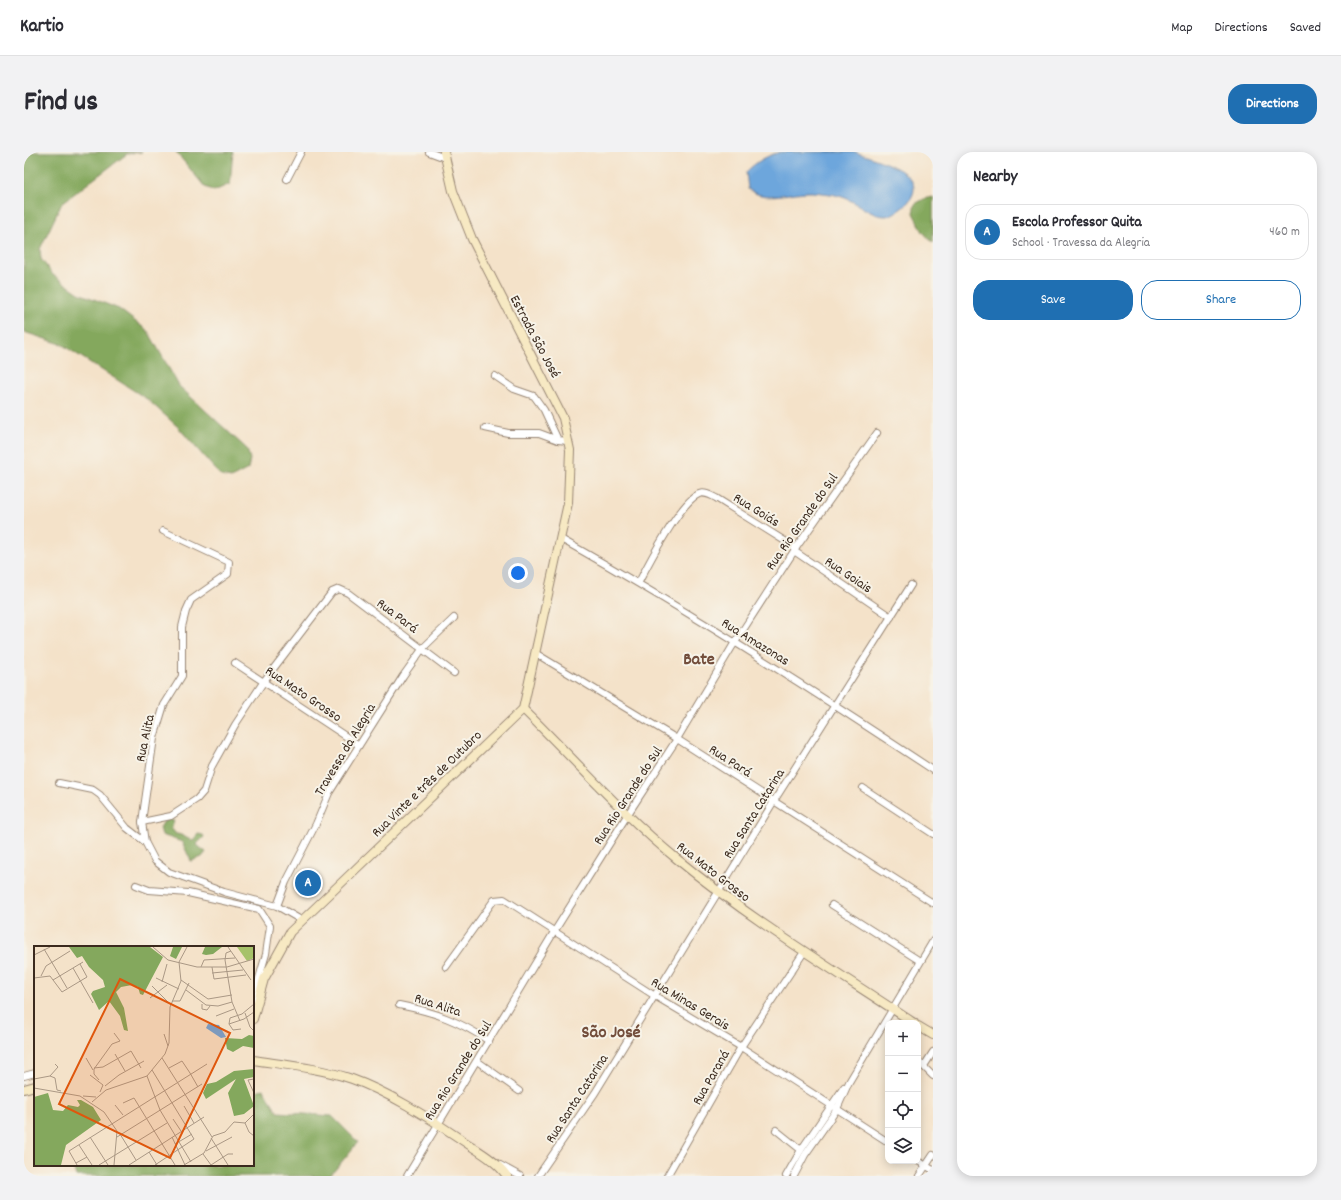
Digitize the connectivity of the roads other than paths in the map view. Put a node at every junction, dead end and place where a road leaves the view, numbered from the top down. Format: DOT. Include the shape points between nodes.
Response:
graph roads {
  1 [pos="301,152"];
  2 [pos="429,152"];
  3 [pos="445,155"];
  4 [pos="287,180"];
  5 [pos="495,376"];
  6 [pos="485,428"];
  7 [pos="877,433"];
  8 [pos="558,440"];
  9 [pos="568,441"];
  10 [pos="163,531"];
  11 [pos="561,539"];
  12 [pos="795,549"];
  13 [pos="639,582"];
  14 [pos="911,585"];
  15 [pos="891,617"];
  16 [pos="454,618"];
  17 [pos="735,641"];
  18 [pos="422,648"];
  19 [pos="534,653"];
  20 [pos="235,663"];
  21 [pos="454,673"];
  22 [pos="264,681"];
  23 [pos="835,705"];
  24 [pos="522,709"];
  25 [pos="677,739"];
  26 [pos="359,745"];
  27 [pos="933,770"];
  28 [pos="59,783"];
  29 [pos="863,788"];
  30 [pos="774,802"];
  31 [pos="628,814"];
  32 [pos="142,822"];
  33 [pos="933,834"];
  34 [pos="145,842"];
  35 [pos="136,885"];
  36 [pos="718,892"];
  37 [pos="933,903"];
  38 [pos="277,906"];
  39 [pos="832,906"];
  40 [pos="301,920"];
  41 [pos="554,932"];
  42 [pos="933,941"];
  43 [pos="804,952"];
  44 [pos="920,961"];
  45 [pos="446,967"];
  46 [pos="254,996"];
  47 [pos="655,996"];
  48 [pos="399,1005"];
  49 [pos="892,1009"];
  50 [pos="254,1015"];
  51 [pos="909,1020"];
  52 [pos="921,1028"];
  53 [pos="882,1029"];
  54 [pos="885,1032"];
  55 [pos="933,1035"];
  56 [pos="489,1041"];
  57 [pos="741,1047"];
  58 [pos="933,1052"];
  59 [pos="254,1060"];
  60 [pos="477,1061"];
  61 [pos="921,1063"];
  62 [pos="924,1066"];
  63 [pos="933,1066"];
  64 [pos="34,1073"];
  65 [pos="931,1074"];
  66 [pos="24,1076"];
  67 [pos="849,1082"];
  68 [pos="34,1086"];
  69 [pos="24,1089"];
  70 [pos="519,1091"];
  71 [pos="830,1105"];
  72 [pos="837,1109"];
  73 [pos="437,1124"];
  74 [pos="776,1130"];
  75 [pos="885,1140"];
  76 [pos="801,1150"];
  77 [pos="933,1155"];
  78 [pos="921,1162"];
  79 [pos="499,1164"];
  80 [pos="926,1166"];
  81 [pos="933,1170"];
  82 [pos="407,1176"];
  83 [pos="506,1176"];
  84 [pos="520,1176"];
  85 [pos="538,1176"];
  86 [pos="667,1176"];
  87 [pos="786,1176"];
  88 [pos="794,1176"];
  89 [pos="919,1176"];
  1 -- 4 [label="street"];
  2 -- 3 [label="street"];
  3 -- 9 [label="street, Estrada São José" via="453,191 472,239 563,418"];
  5 -- 8 [label="street" via="514,389 534,396 544,410"];
  6 -- 8 [label="street" via="508,433 539,433"];
  7 -- 12 [label="street, Rua Rio Grande do Sul"];
  8 -- 9 [label="street"];
  9 -- 11 [label="street, Estrada São José" via="571,467"];
  10 -- 32 [label="street, Rua Alita" via="215,554 230,564 228,574 191,600 186,611 182,627 182,676 164,705 158,721"];
  11 -- 13 [label="street, Rua Amazonas"];
  11 -- 19 [label="street"];
  12 -- 13 [label="street, Rua Goiás" via="704,493 692,497 674,521"];
  12 -- 15 [label="street, Rua Goiais"];
  12 -- 17 [label="street, Rua Rio Grande do Sul"];
  13 -- 17 [label="street, Rua Amazonas"];
  14 -- 15 [label="street, Rua Santa Catarina"];
  15 -- 23 [label="street, Rua Santa Catarina"];
  16 -- 18 [label="street, Travessa da Alegria"];
  17 -- 23 [label="street, Rua Amazonas"];
  17 -- 25 [label="street, Rua Rio Grande do Sul"];
  18 -- 21 [label="street, Rua Pará"];
  18 -- 22 [label="street, Rua Pará" via="342,589 332,592 326,598"];
  18 -- 26 [label="street, Travessa da Alegria"];
  19 -- 24 [label="street"];
  19 -- 25 [label="street, Rua Pará"];
  20 -- 22 [label="street, Rua Mato Grosso"];
  22 -- 26 [label="street, Rua Mato Grosso"];
  22 -- 32 [label="street" via="212,766 204,791 197,799 171,816"];
  23 -- 27 [label="street, Rua Amazonas"];
  23 -- 30 [label="street, Rua Santa Catarina"];
  24 -- 31 [label="street, Rua Mato Grosso"];
  24 -- 40 [label="street, Rua Vinte e três de Outubro"];
  25 -- 30 [label="street, Rua Pará"];
  25 -- 31 [label="street, Rua Rio Grande do Sul"];
  26 -- 38 [label="street, Travessa da Alegria" via="329,793"];
  28 -- 34 [label="street" via="93,790 127,828"];
  29 -- 33 [label="street"];
  30 -- 36 [label="street, Rua Santa Catarina"];
  30 -- 37 [label="street, Rua Pará"];
  31 -- 36 [label="street, Rua Mato Grosso" via="661,846"];
  31 -- 41 [label="street, Rua Rio Grande do Sul"];
  32 -- 34 [label="street, Rua Alita"];
  34 -- 38 [label="street, Rua Alita" via="155,861 169,872 224,892"];
  35 -- 46 [label="street" via="149,890 188,893 259,909 270,926 266,954"];
  36 -- 43 [label="street, Rua Mato Grosso"];
  36 -- 47 [label="street, Rua Santa Catarina"];
  38 -- 40 [label="street, Rua Alita"];
  39 -- 44 [label="street"];
  40 -- 50 [label="street, Rua Vinte e três de Outubro" via="283,942 264,980"];
  41 -- 45 [label="street, Rua Minas Gerais" via="504,898 494,900"];
  41 -- 47 [label="street, Rua Minas Gerais"];
  41 -- 56 [label="street, Rua Rio Grande do Sul"];
  42 -- 44 [label="street"];
  43 -- 49 [label="street, Rua Mato Grosso"];
  43 -- 57 [label="street, Rua Paraná"];
  44 -- 49 [label="street"];
  47 -- 57 [label="street, Rua Minas Gerais"];
  47 -- 85 [label="street, Rua Santa Catarina" via="595,1093"];
  48 -- 56 [label="street, Rua Alita" via="433,1012 466,1025"];
  49 -- 51 [label="street, Rua Mato Grosso"];
  49 -- 53 [label="street"];
  52 -- 55 [label="street"];
  53 -- 54 [label="street"];
  53 -- 67 [label="street"];
  56 -- 60 [label="street, Rua Rio Grande do Sul"];
  57 -- 71 [label="street, Rua Minas Gerais"];
  57 -- 86 [label="street, Rua Paraná"];
  58 -- 62 [label="street"];
  59 -- 73 [label="street" via="324,1071 353,1080 371,1087"];
  60 -- 70 [label="street"];
  60 -- 73 [label="street, Rua Rio Grande do Sul"];
  61 -- 62 [label="street"];
  62 -- 65 [label="street"];
  63 -- 65 [label="street"];
  64 -- 66 [label="street"];
  67 -- 71 [label="street"];
  67 -- 72 [label="street"];
  68 -- 69 [label="street"];
  71 -- 72 [label="street, Rua Minas Gerais"];
  71 -- 76 [label="street"];
  72 -- 75 [label="street, Rua Minas Gerais"];
  72 -- 88 [label="street" via="805,1155"];
  73 -- 79 [label="street"];
  73 -- 82 [label="street, Rua Rio Grande do Sul"];
  74 -- 76 [label="street"];
  76 -- 87 [label="street"];
  77 -- 80 [label="street"];
  78 -- 80 [label="street"];
  79 -- 83 [label="street"];
  79 -- 84 [label="street"];
  80 -- 81 [label="street"];
  80 -- 89 [label="street"];
}
